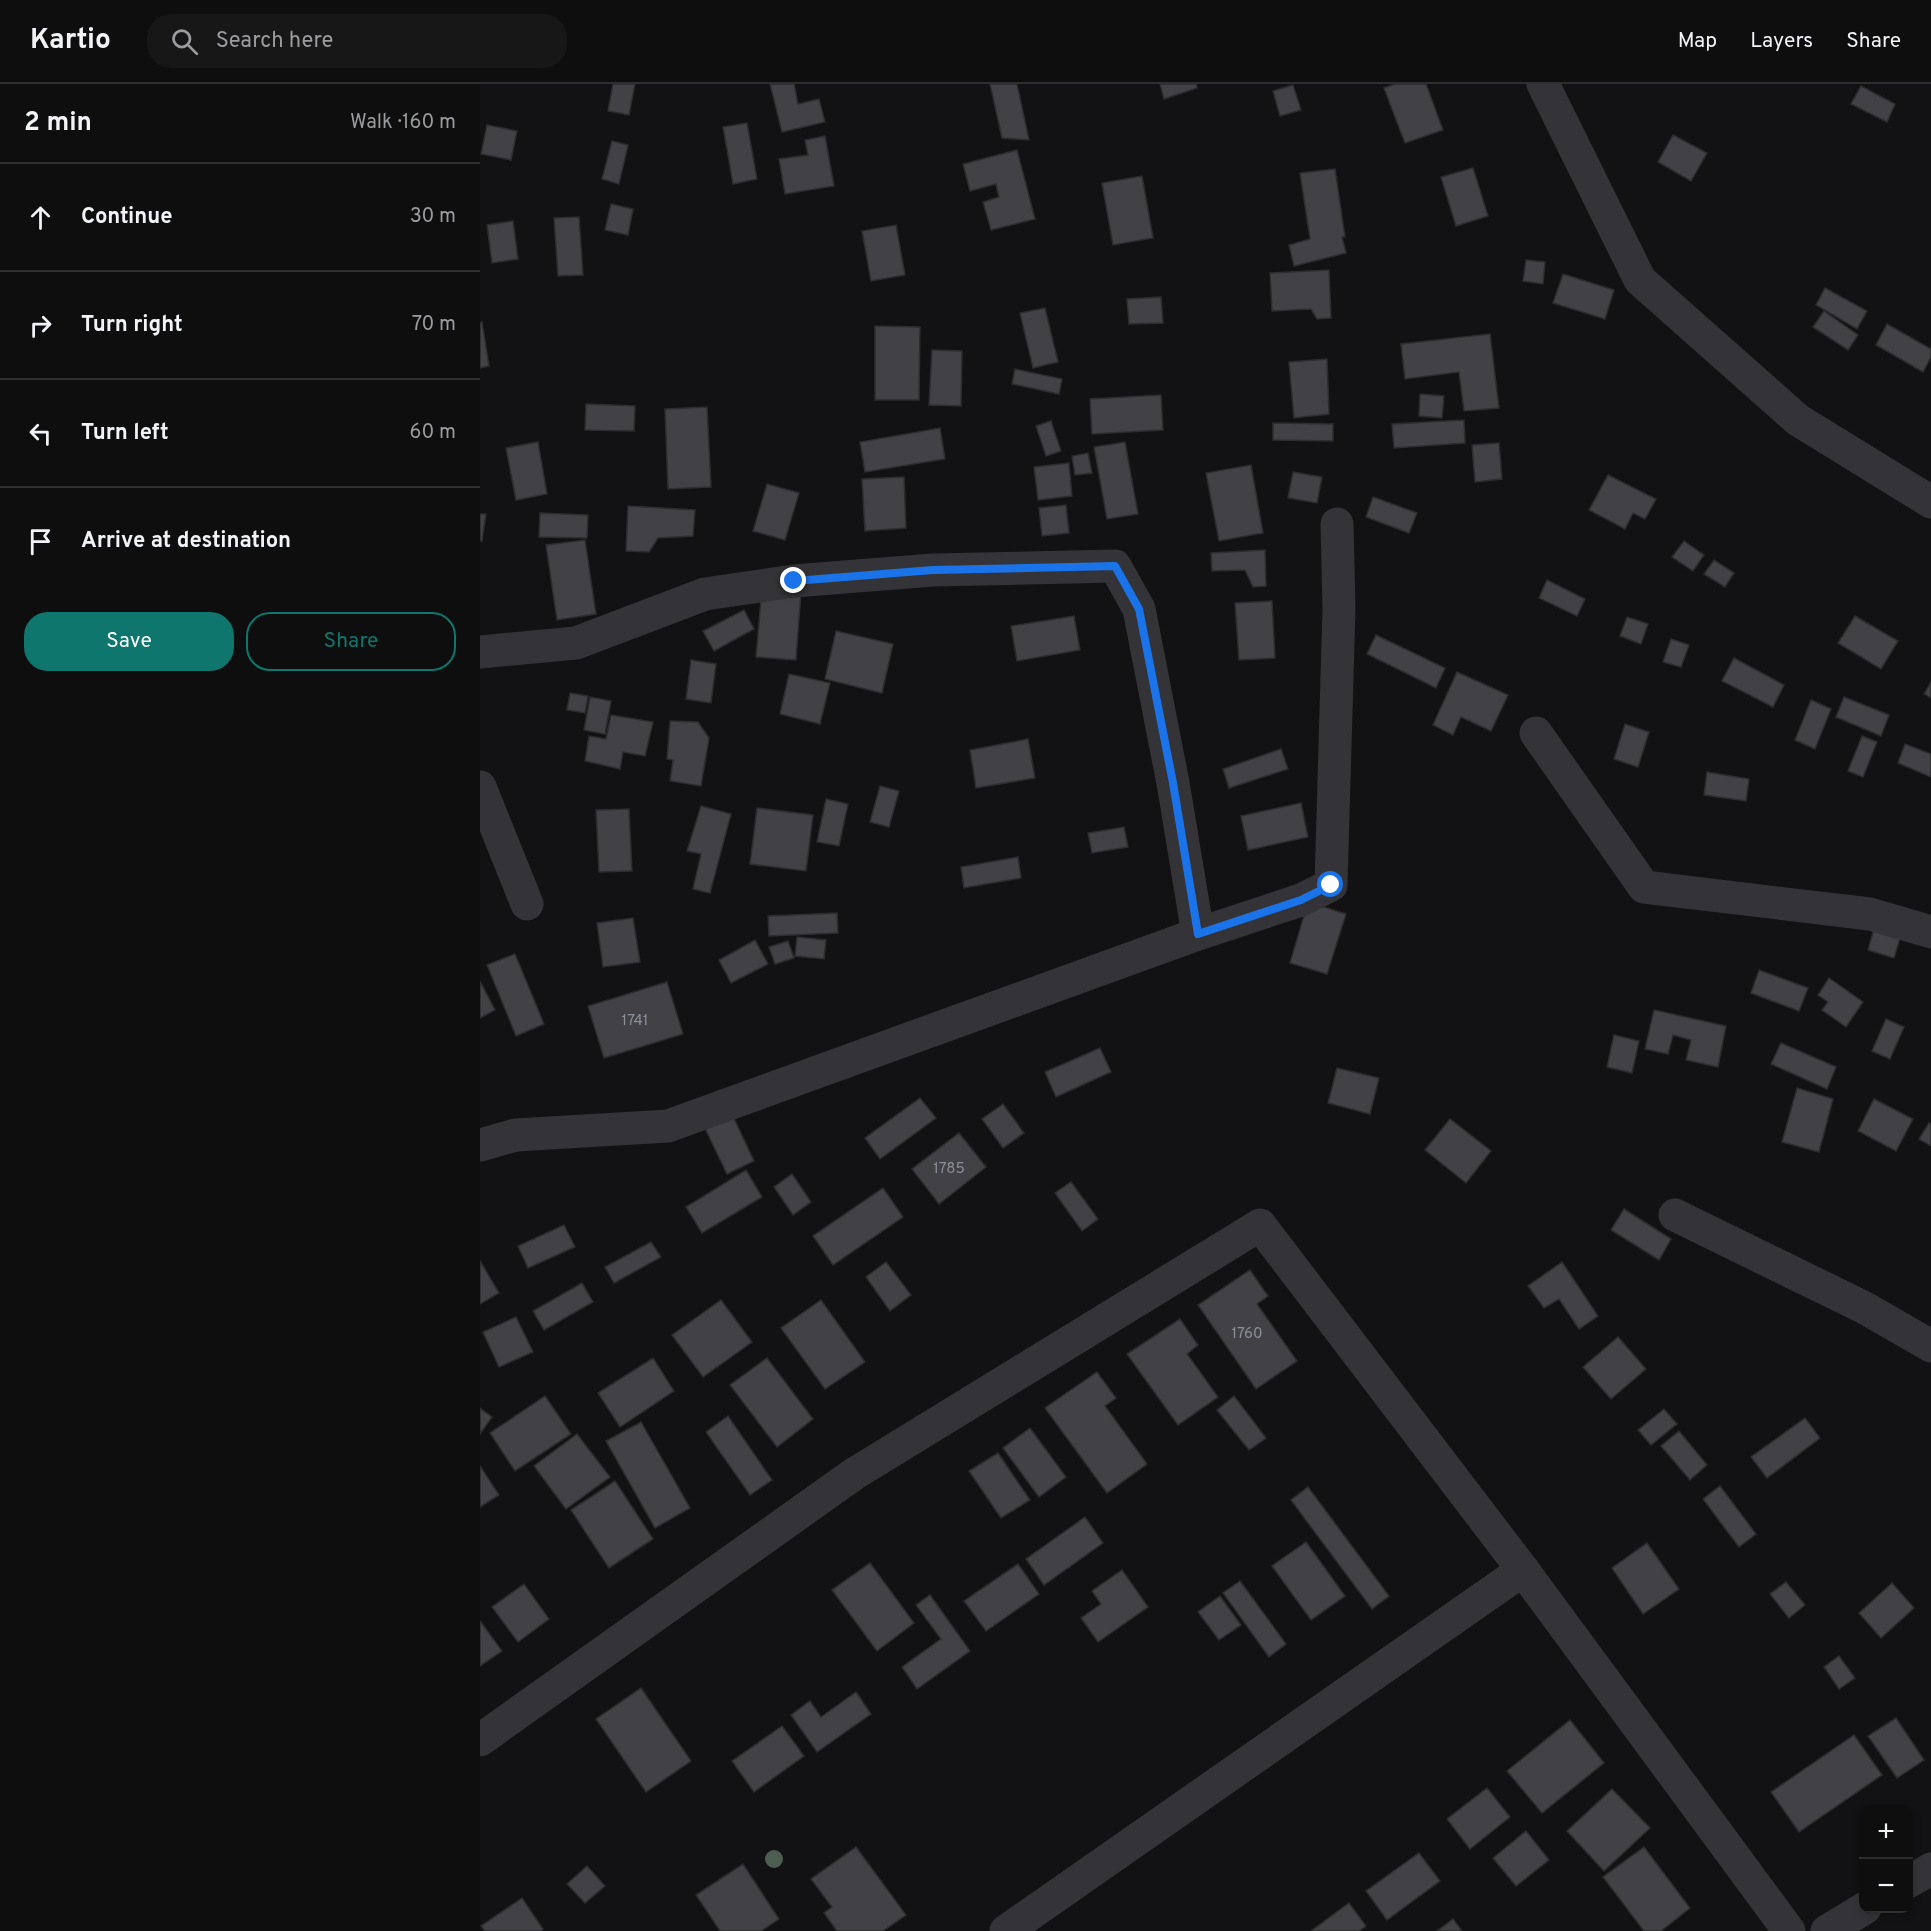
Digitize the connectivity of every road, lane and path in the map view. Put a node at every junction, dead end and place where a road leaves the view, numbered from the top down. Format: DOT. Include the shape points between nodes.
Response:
graph roads {
  1 [pos="1543,84"];
  2 [pos="1931,502"];
  3 [pos="1337,524"];
  4 [pos="480,652"];
  5 [pos="1536,733"];
  6 [pos="480,787"];
  7 [pos="527,904"];
  8 [pos="1931,932"];
  9 [pos="1198,934"];
  10 [pos="480,1145"];
  11 [pos="1675,1215"];
  12 [pos="1931,1347"];
  13 [pos="1523,1570"];
  14 [pos="480,1740"];
  15 [pos="1931,1869"];
  16 [pos="1913,1879"];
  17 [pos="1859,1912"];
  18 [pos="1006,1931"];
  19 [pos="1789,1931"];
  20 [pos="1827,1931"];
  1 -- 2 [label="street" via="1640,280 1798,420"];
  3 -- 9 [label="street" via="1339,608 1331,885 1301,900"];
  4 -- 9 [label="street" via="576,643 705,594 794,581 933,570 1115,566 1139,609"];
  5 -- 8 [label="street" via="1644,887 1870,914"];
  6 -- 7 [label="street"];
  9 -- 10 [label="street" via="668,1126 516,1135"];
  11 -- 12 [label="street" via="1865,1308"];
  13 -- 14 [label="street" via="1260,1225 854,1474"];
  13 -- 18 [label="street"];
  13 -- 19 [label="street"];
  15 -- 16 [label="street"];
  17 -- 20 [label="street"];
}
